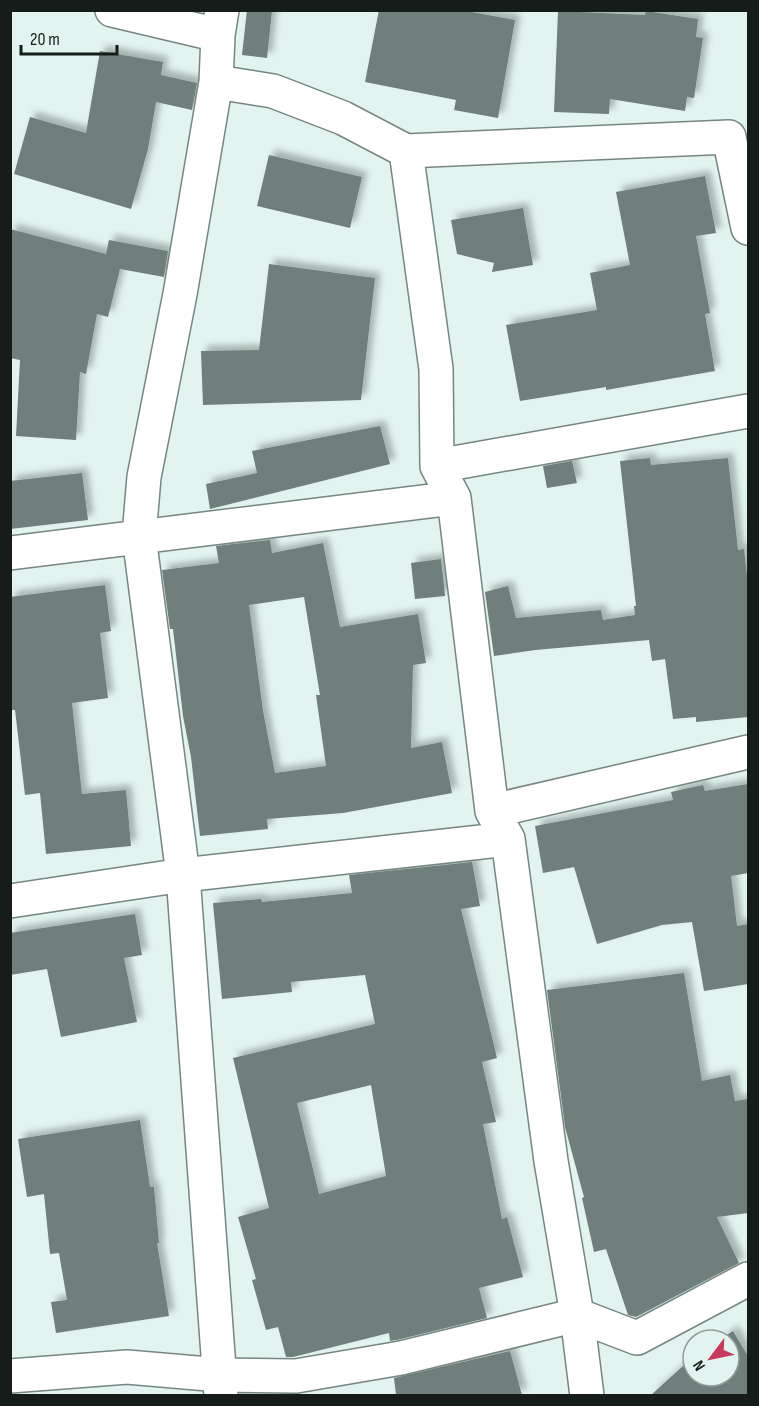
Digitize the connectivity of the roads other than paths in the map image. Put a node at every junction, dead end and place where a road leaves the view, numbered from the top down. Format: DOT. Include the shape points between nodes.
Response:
graph roads {
  1 [pos="112,10"];
  2 [pos="220,23"];
  3 [pos="216,82"];
  4 [pos="406,151"];
  5 [pos="748,228"];
  6 [pos="748,411"];
  7 [pos="437,466"];
  8 [pos="454,498"];
  9 [pos="139,536"];
  10 [pos="10,553"];
  11 [pos="748,752"];
  12 [pos="492,811"];
  13 [pos="508,839"];
  14 [pos="183,875"];
  15 [pos="10,901"];
  16 [pos="748,1279"];
  17 [pos="577,1315"];
  18 [pos="10,1376"];
  19 [pos="220,1385"];
  20 [pos="587,1395"];
  1 -- 2 [label="street"];
  2 -- 3 [label="street"];
  3 -- 4 [label="street" via="273,91 343,118"];
  3 -- 9 [label="street" via="144,477"];
  4 -- 5 [label="street" via="729,137"];
  4 -- 7 [label="street" via="436,369"];
  6 -- 7 [label="street"];
  7 -- 8 [label="street"];
  8 -- 9 [label="street"];
  8 -- 12 [label="street"];
  9 -- 10 [label="street"];
  9 -- 14 [label="street"];
  11 -- 12 [label="street"];
  12 -- 13 [label="street"];
  13 -- 14 [label="street"];
  13 -- 17 [label="street" via="551,1161"];
  14 -- 15 [label="street"];
  14 -- 19 [label="street"];
  16 -- 17 [label="street" via="637,1338"];
  17 -- 19 [label="street" via="401,1358"];
  17 -- 20 [label="street"];
  18 -- 19 [label="street" via="127,1367"];
}
